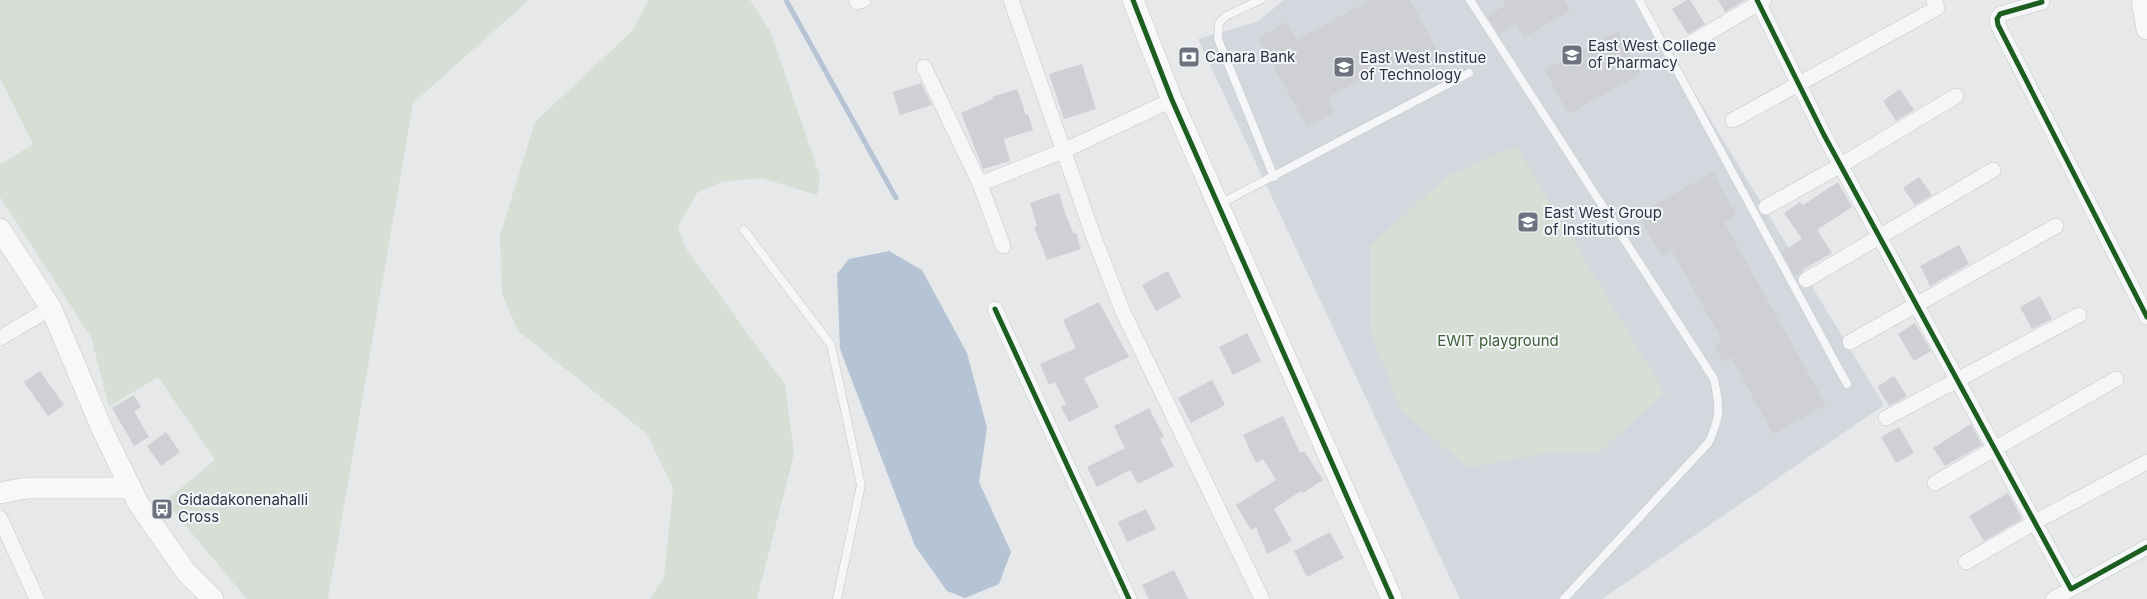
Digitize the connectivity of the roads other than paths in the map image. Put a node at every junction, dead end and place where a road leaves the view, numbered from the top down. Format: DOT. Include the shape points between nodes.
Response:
graph roads {
  1 [pos="1012,0"];
  2 [pos="1133,0"];
  3 [pos="1260,0"];
  4 [pos="1470,0"];
  5 [pos="1639,0"];
  6 [pos="1934,0"];
  7 [pos="2142,0"];
  8 [pos="1760,1"];
  9 [pos="2044,1"];
  10 [pos="2147,29"];
  11 [pos="1689,44"];
  12 [pos="924,67"];
  13 [pos="1469,73"];
  14 [pos="1799,84"];
  15 [pos="1956,96"];
  16 [pos="1172,100"];
  17 [pos="1733,120"];
  18 [pos="1063,151"];
  19 [pos="1841,165"];
  20 [pos="1993,170"];
  21 [pos="1274,177"];
  22 [pos="980,184"];
  23 [pos="1218,205"];
  24 [pos="1766,207"];
  25 [pos="2056,226"];
  26 [pos="0,229"];
  27 [pos="744,230"];
  28 [pos="1880,237"];
  29 [pos="1003,246"];
  30 [pos="1806,280"];
  31 [pos="1917,306"];
  32 [pos="52,308"];
  33 [pos="995,309"];
  34 [pos="2079,315"];
  35 [pos="2147,317"];
  36 [pos="0,338"];
  37 [pos="1850,342"];
  38 [pos="2116,379"];
  39 [pos="1958,381"];
  40 [pos="1847,384"];
  41 [pos="1886,418"];
  42 [pos="1996,450"];
  43 [pos="2147,462"];
  44 [pos="1936,483"];
  45 [pos="131,488"];
  46 [pos="1,489"];
  47 [pos="0,518"];
  48 [pos="2035,522"];
  49 [pos="2147,547"];
  50 [pos="1966,562"];
  51 [pos="2071,589"];
  52 [pos="37,599"];
  53 [pos="213,599"];
  54 [pos="837,599"];
  55 [pos="1129,599"];
  56 [pos="1262,599"];
  57 [pos="1392,599"];
  58 [pos="1564,599"];
  59 [pos="2053,599"];
  1 -- 18 [label="street"];
  2 -- 16 [label="street"];
  3 -- 21 [label="lane" via="1226,16 1219,23 1218,39"];
  4 -- 58 [label="lane" via="1714,379 1720,404 1718,423 1709,442"];
  5 -- 40 [label="lane"];
  6 -- 14 [label="street" via="1938,8"];
  7 -- 10 [label="street"];
  8 -- 11 [label="street"];
  8 -- 14 [label="street"];
  9 -- 35 [label="street" via="2000,14 1998,25"];
  12 -- 22 [label="street"];
  13 -- 21 [label="lane"];
  14 -- 17 [label="street"];
  14 -- 19 [label="street"];
  15 -- 19 [label="street"];
  16 -- 18 [label="street"];
  16 -- 23 [label="street"];
  18 -- 22 [label="street"];
  18 -- 56 [label="street" via="1123,312"];
  19 -- 24 [label="street"];
  19 -- 28 [label="street"];
  20 -- 28 [label="street"];
  21 -- 23 [label="lane"];
  22 -- 29 [label="street"];
  23 -- 57 [label="street"];
  25 -- 31 [label="street"];
  26 -- 32 [label="street"];
  27 -- 54 [label="lane" via="831,345 861,485"];
  28 -- 30 [label="street"];
  28 -- 31 [label="street"];
  31 -- 37 [label="street"];
  31 -- 39 [label="street"];
  32 -- 36 [label="street"];
  32 -- 45 [label="street" via="102,429"];
  33 -- 55 [label="street"];
  34 -- 39 [label="street"];
  38 -- 42 [label="street"];
  39 -- 41 [label="street"];
  39 -- 42 [label="street"];
  42 -- 44 [label="street"];
  42 -- 48 [label="street"];
  43 -- 48 [label="street"];
  45 -- 46 [label="street"];
  45 -- 53 [label="street" via="186,572"];
  47 -- 52 [label="street"];
  48 -- 50 [label="street"];
  48 -- 51 [label="street"];
  49 -- 51 [label="street"];
  51 -- 59 [label="street"];
}
